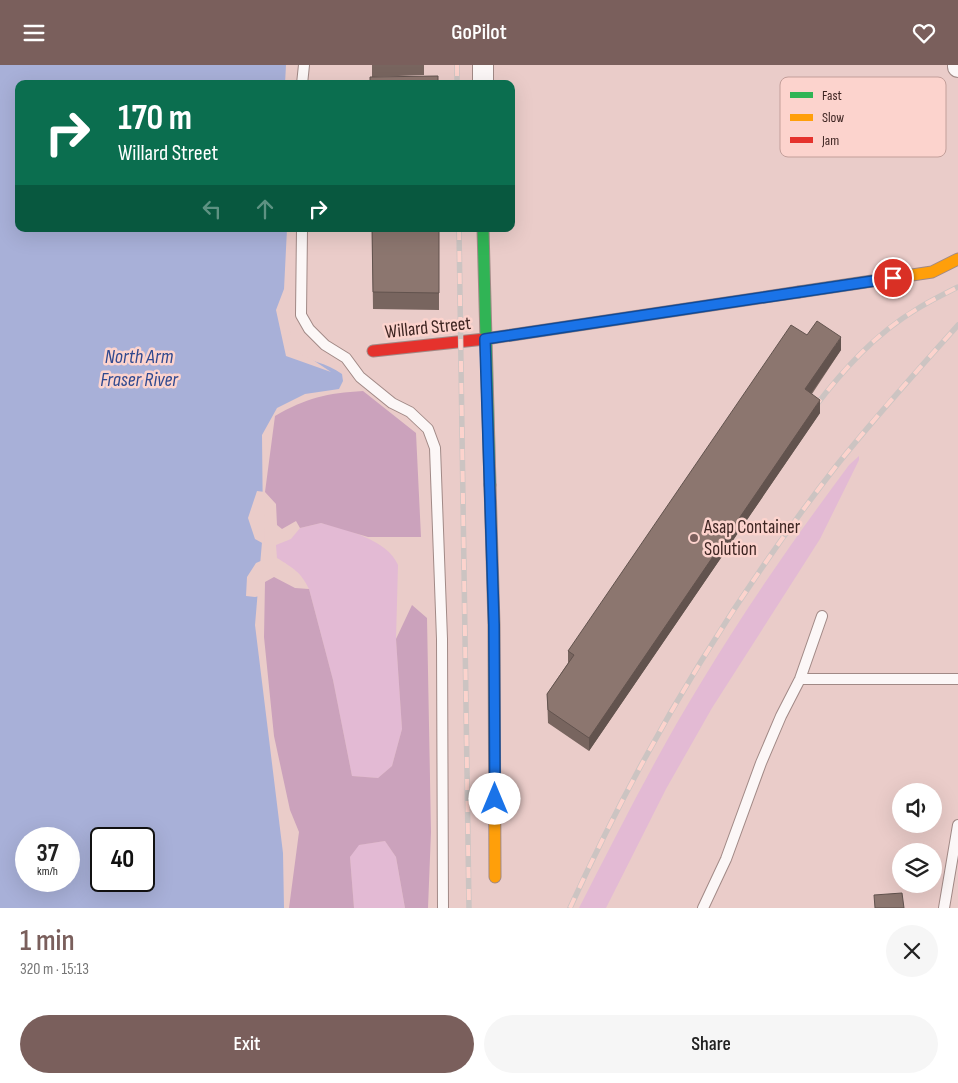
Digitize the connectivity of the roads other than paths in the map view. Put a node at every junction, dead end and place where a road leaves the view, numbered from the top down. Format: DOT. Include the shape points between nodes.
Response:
graph roads {
  1 [pos="304,65"];
  2 [pos="483,65"];
  3 [pos="302,80"];
  4 [pos="483,80"];
  5 [pos="302,232"];
  6 [pos="483,232"];
  7 [pos="958,259"];
  8 [pos="485,339"];
  9 [pos="373,351"];
  10 [pos="822,616"];
  11 [pos="800,679"];
  12 [pos="958,679"];
  13 [pos="958,825"];
  14 [pos="495,877"];
  15 [pos="443,908"];
  16 [pos="703,908"];
  17 [pos="944,908"];
  1 -- 3 [label="lane"];
  2 -- 4 [label="street"];
  5 -- 15 [label="lane" via="301,315 309,329 325,345 346,358 360,377 428,429 435,448 442,639"];
  6 -- 8 [label="street"];
  7 -- 8 [label="street, Willard Street" via="932,272"];
  8 -- 9 [label="street, Willard Street"];
  8 -- 14 [label="street" via="494,625"];
  10 -- 11 [label="lane"];
  11 -- 12 [label="lane"];
  11 -- 16 [label="lane" via="761,763 726,859"];
  13 -- 17 [label="lane"];
}
